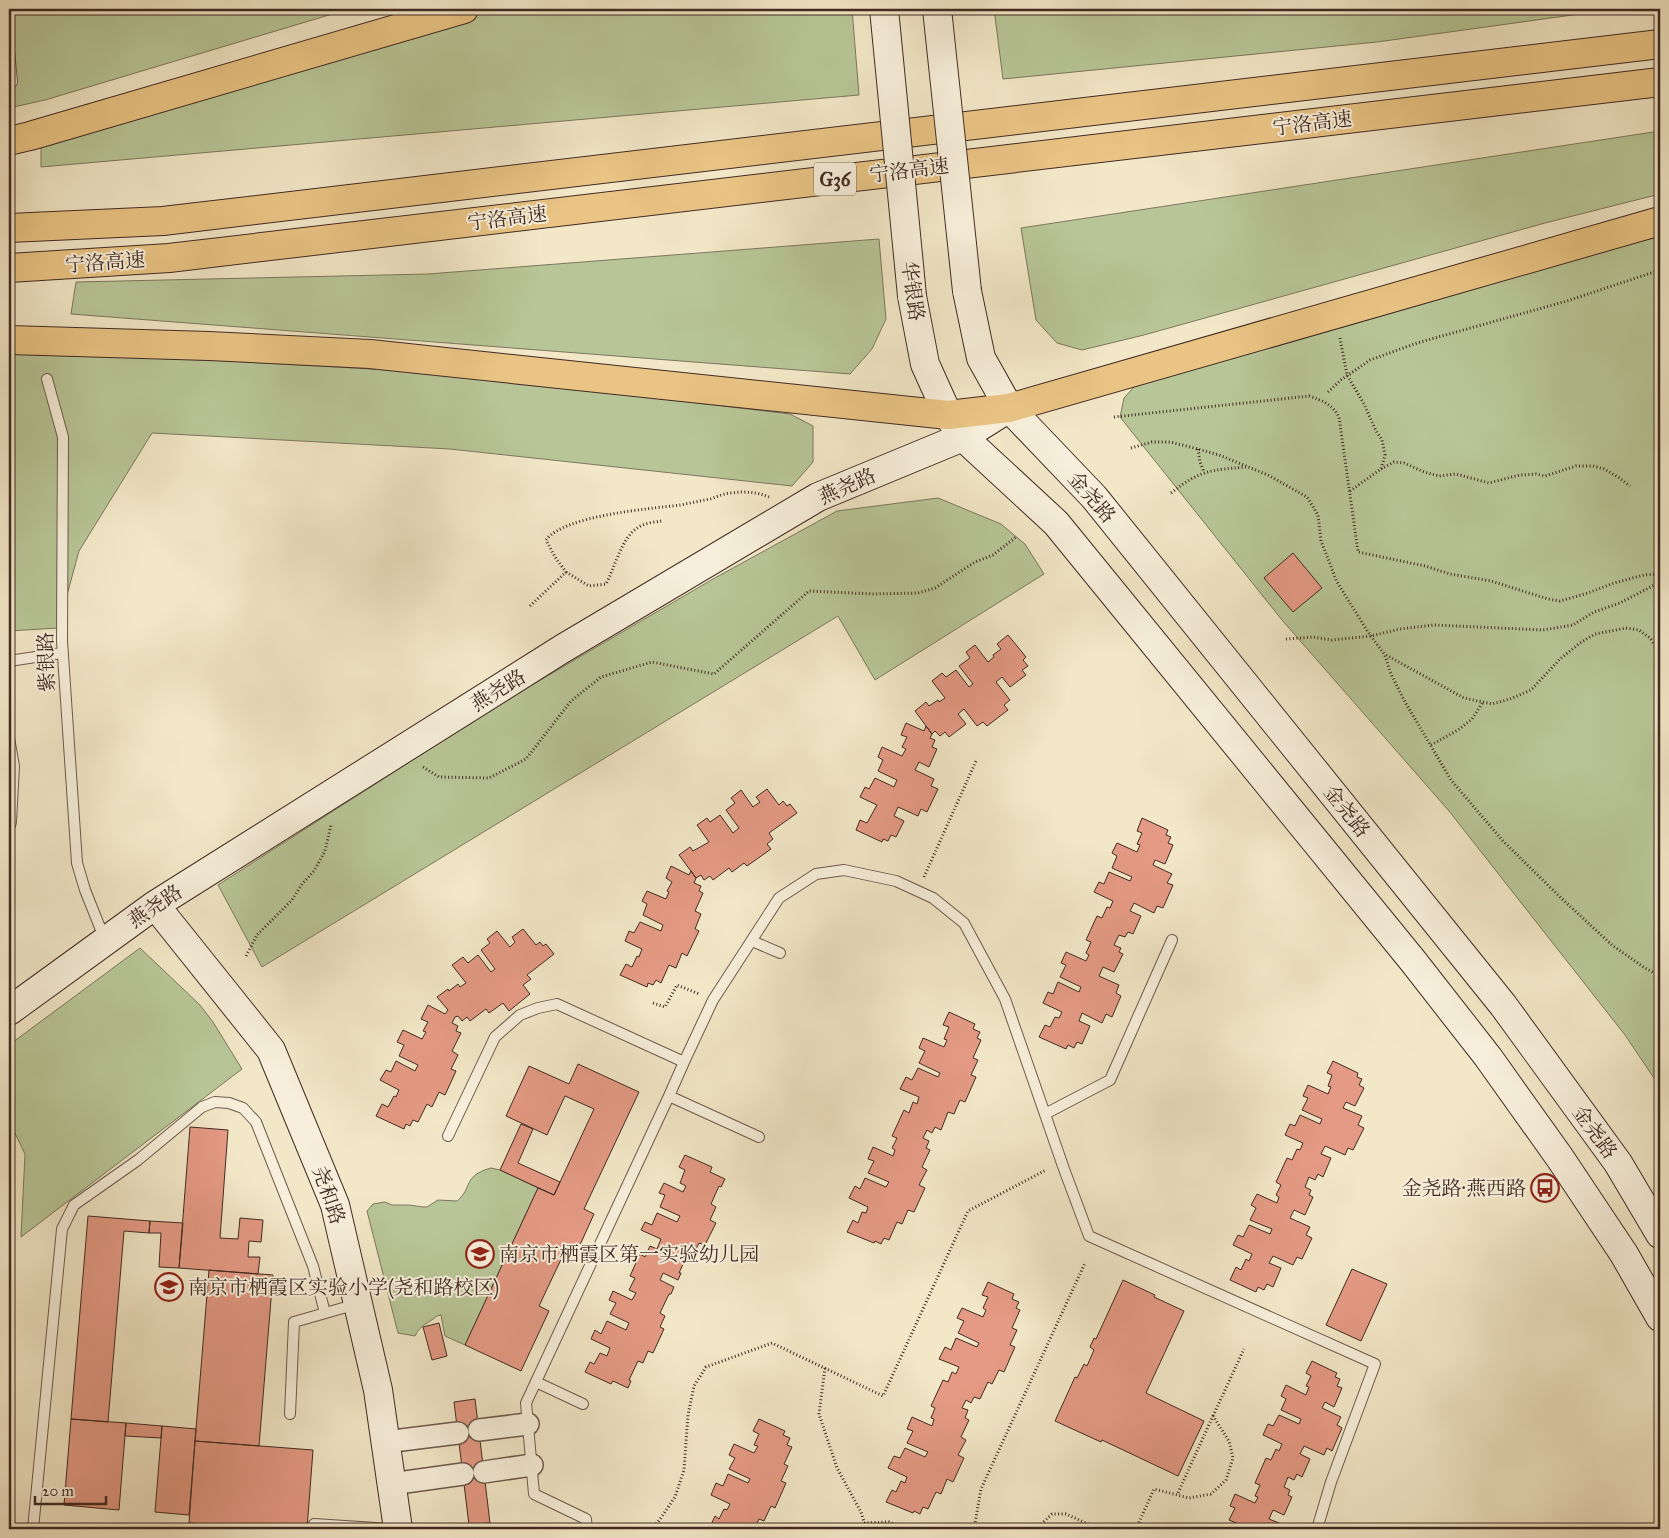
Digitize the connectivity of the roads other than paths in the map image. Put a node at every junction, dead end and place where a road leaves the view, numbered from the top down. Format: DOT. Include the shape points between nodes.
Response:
graph roads {
  1 [pos="464,9"];
  2 [pos="884,9"];
  3 [pos="937,9"];
  4 [pos="1660,44"];
  5 [pos="9,51"];
  6 [pos="12,82"];
  7 [pos="1660,82"];
  8 [pos="9,141"];
  9 [pos="1660,221"];
  10 [pos="9,228"];
  11 [pos="9,268"];
  12 [pos="9,340"];
  13 [pos="47,379"];
  14 [pos="1009,408"];
  15 [pos="956,426"];
  16 [pos="62,654"];
  17 [pos="9,661"];
  18 [pos="9,738"];
  19 [pos="9,828"];
  20 [pos="155,905"];
  21 [pos="1172,940"];
  22 [pos="106,941"];
  23 [pos="752,941"];
  24 [pos="780,953"];
  25 [pos="9,1011"];
  26 [pos="684,1062"];
  27 [pos="669,1096"];
  28 [pos="1045,1114"];
  29 [pos="448,1136"];
  30 [pos="759,1137"];
  31 [pos="1660,1234"];
  32 [pos="358,1304"];
  33 [pos="325,1313"];
  34 [pos="1660,1317"];
  35 [pos="536,1382"];
  36 [pos="583,1404"];
  37 [pos="290,1414"];
  38 [pos="528,1424"];
  39 [pos="385,1442"];
  40 [pos="532,1465"];
  41 [pos="484,1472"];
  42 [pos="463,1474"];
  43 [pos="392,1484"];
  44 [pos="314,1524"];
  45 [pos="33,1529"];
  46 [pos="391,1529"];
  47 [pos="398,1529"];
  48 [pos="587,1529"];
  49 [pos="1317,1529"];
  1 -- 8 [label="highway"];
  2 -- 15 [label="main road, 华银路, bridge" via="912,296 925,364"];
  3 -- 14 [label="main road, bridge" via="967,291 981,358"];
  4 -- 10 [label="highway, 宁洛高速 / G36" via="163,221"];
  5 -- 6 [label="lane"];
  7 -- 11 [label="highway, 宁洛高速 / G36" via="169,258"];
  9 -- 14 [label="highway"];
  12 -- 15 [label="highway" via="370,354"];
  13 -- 16 [label="lane, 紫银路" via="63,437"];
  14 -- 15 [label="highway"];
  14 -- 31 [label="main road, 金尧路" via="1094,497 1503,1006 1618,1164"];
  15 -- 20 [label="main road, 燕尧路" via="818,497 562,649"];
  15 -- 34 [label="main road, 华银路" via="1056,523 1407,953 1560,1158 1619,1246"];
  16 -- 17 [label="lane"];
  16 -- 22 [label="lane, 紫银路" via="77,863"];
  18 -- 19 [label="lane" via="14,766"];
  20 -- 22 [label="main road, 燕尧路"];
  20 -- 32 [label="main road, 尧和路" via="271,1050 335,1205"];
  21 -- 28 [label="lane" via="1110,1080"];
  22 -- 25 [label="main road, 燕尧路"];
  23 -- 24 [label="lane"];
  23 -- 26 [label="lane" via="713,1000"];
  23 -- 28 [label="lane" via="779,898 816,874 844,870 896,881 933,898 964,923 1005,999"];
  26 -- 27 [label="lane"];
  26 -- 29 [label="lane" via="557,1004 538,1008 520,1016 495,1037"];
  27 -- 30 [label="lane"];
  27 -- 35 [label="lane"];
  28 -- 49 [label="lane" via="1089,1236 1375,1364"];
  32 -- 33 [label="lane"];
  32 -- 39 [label="main road, 尧和路" via="378,1390"];
  33 -- 37 [label="lane" via="294,1322"];
  33 -- 45 [label="lane" via="313,1266 256,1122 243,1108 229,1103 214,1102 202,1107 138,1160 74,1205 62,1229"];
  35 -- 36 [label="lane"];
  35 -- 38 [label="lane" via="526,1403"];
  38 -- 39 [label="street"];
  38 -- 40 [label="lane"];
  39 -- 43 [label="main road, 尧和路"];
  40 -- 41 [label="street"];
  40 -- 48 [label="lane" via="534,1494 586,1519"];
  42 -- 43 [label="street"];
  43 -- 47 [label="main road, 尧和路"];
  44 -- 46 [label="lane"];
}
